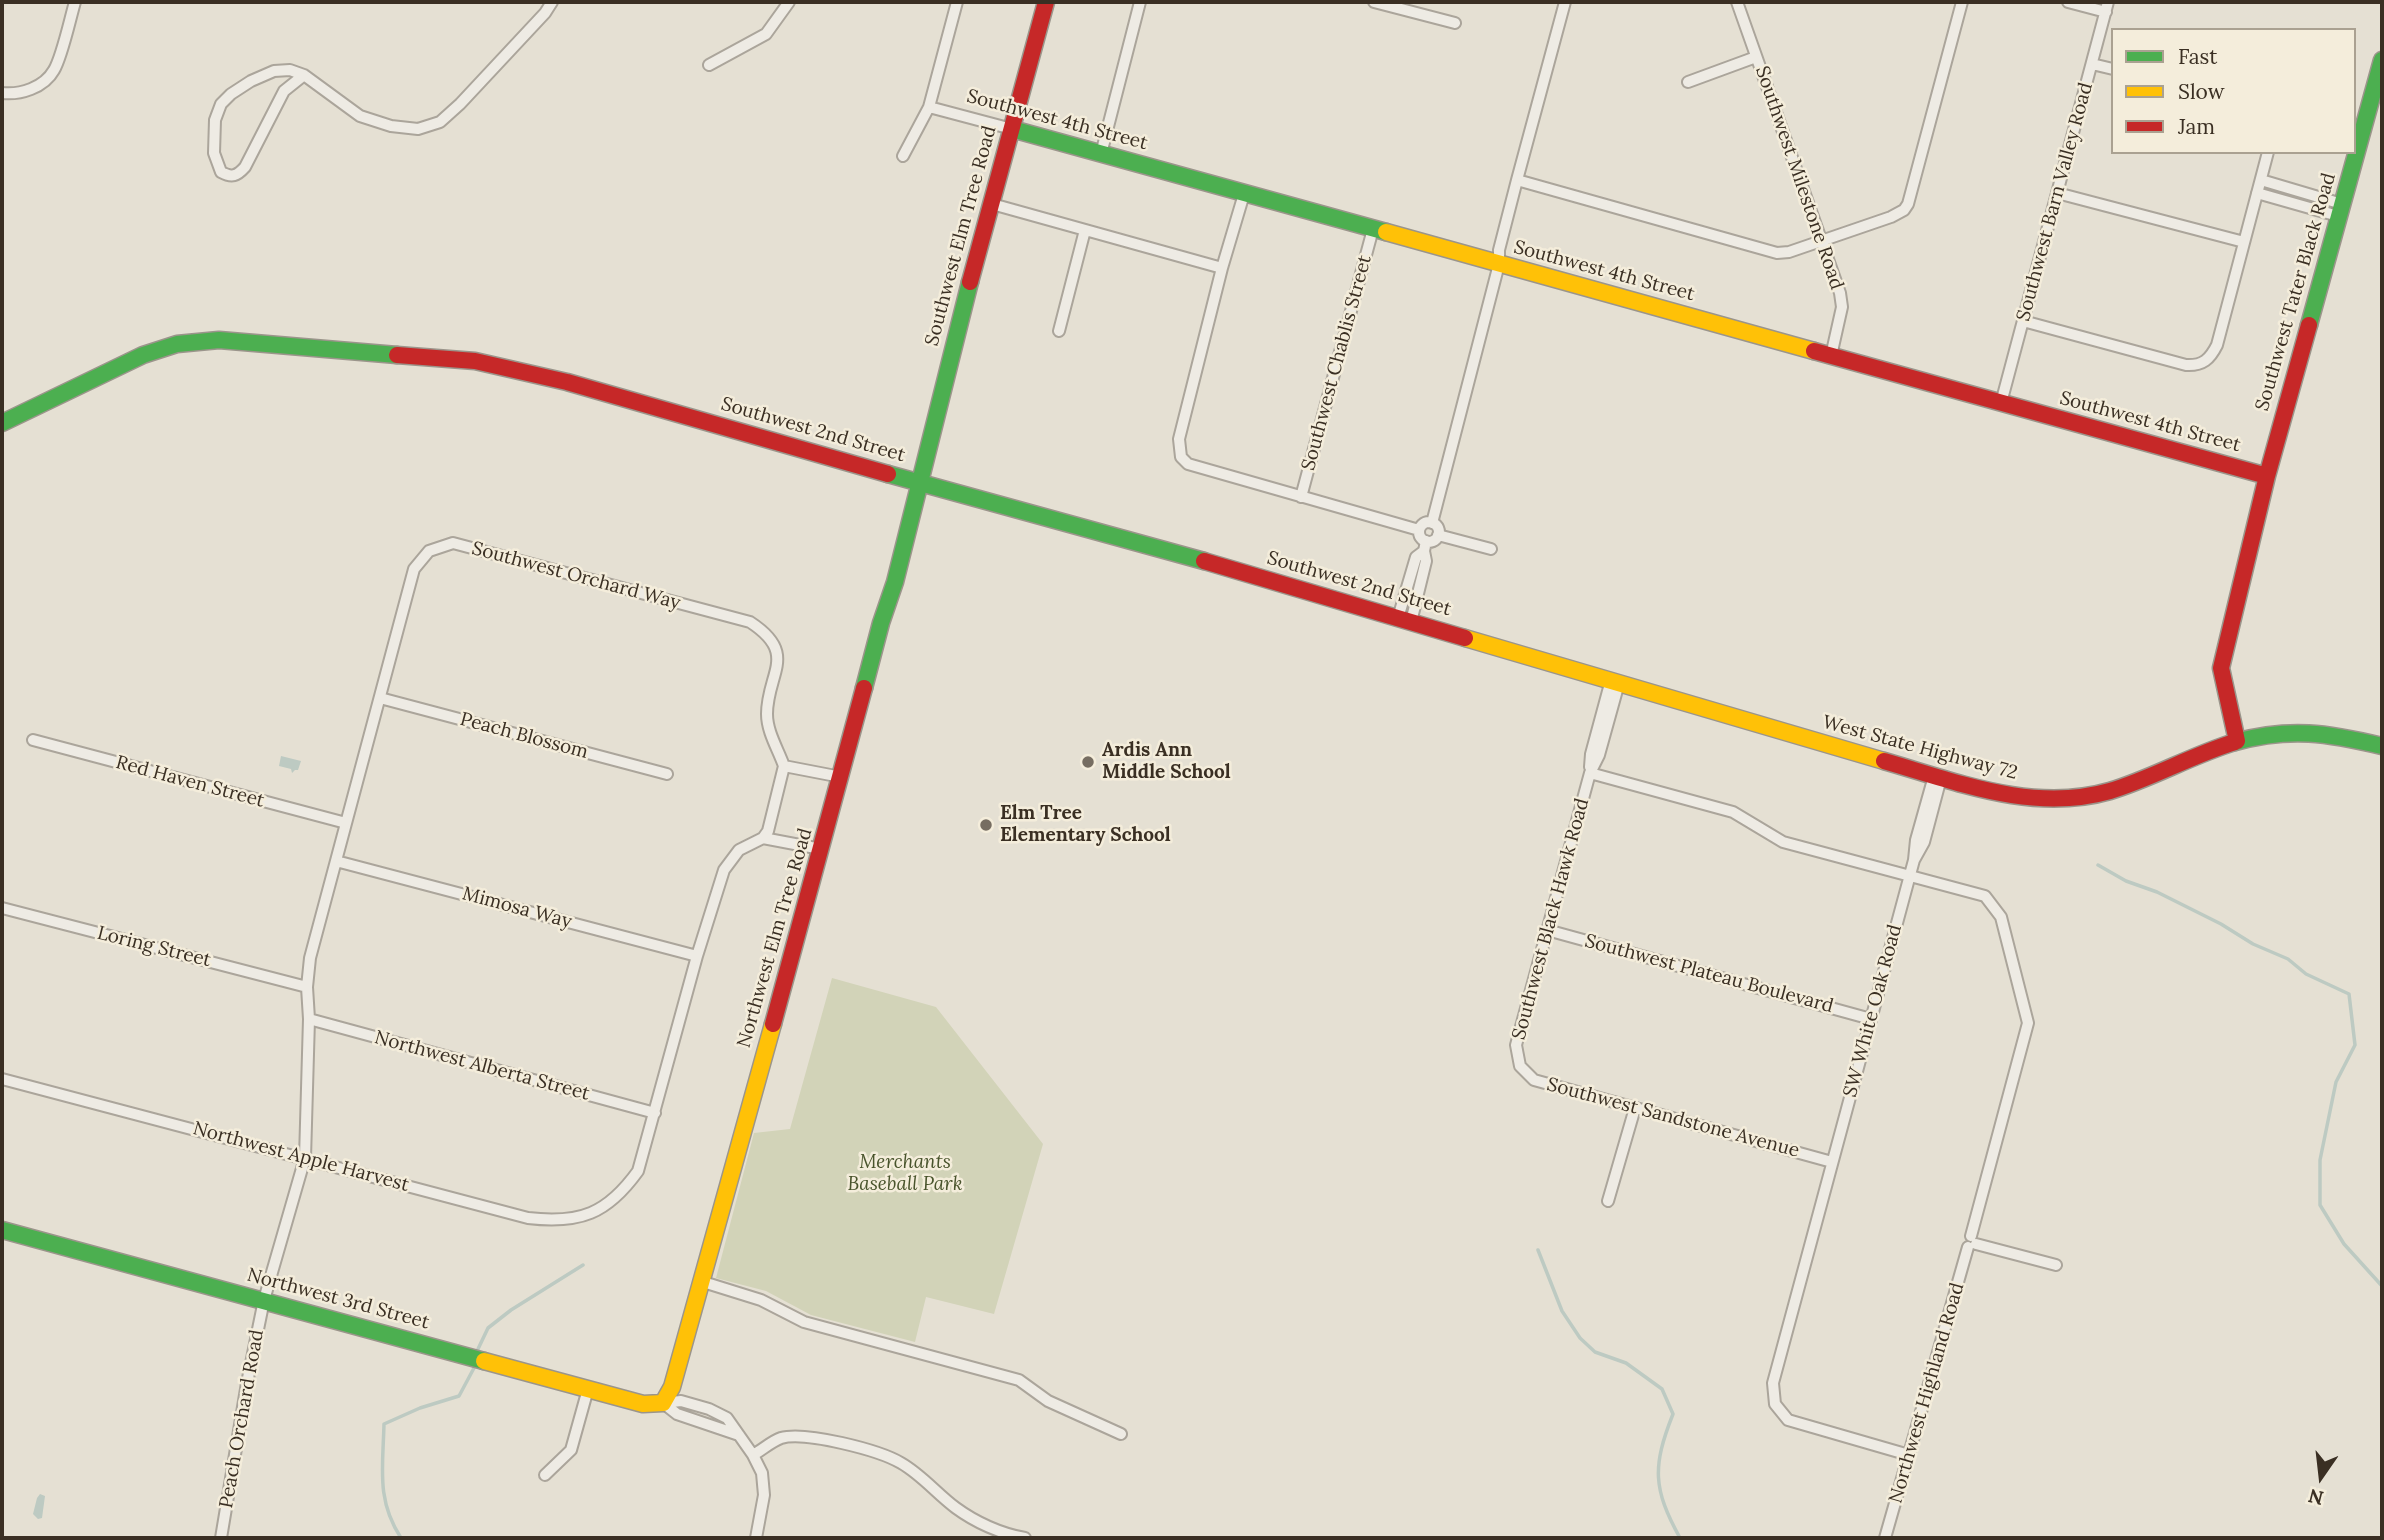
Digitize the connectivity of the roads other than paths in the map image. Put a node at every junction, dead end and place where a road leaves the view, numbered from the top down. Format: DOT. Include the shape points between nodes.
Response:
graph roads {
  1 [pos="75,2"];
  2 [pos="552,2"];
  3 [pos="789,2"];
  4 [pos="957,2"];
  5 [pos="1046,2"];
  6 [pos="1140,2"];
  7 [pos="1374,2"];
  8 [pos="1565,2"];
  9 [pos="1737,2"];
  10 [pos="1962,2"];
  11 [pos="2068,2"];
  12 [pos="2107,7"];
  13 [pos="1455,23"];
  14 [pos="1756,57"];
  15 [pos="2382,60"];
  16 [pos="2092,64"];
  17 [pos="709,65"];
  18 [pos="2111,69"];
  19 [pos="304,75"];
  20 [pos="2380,78"];
  21 [pos="1689,82"];
  22 [pos="2,93"];
  23 [pos="929,107"];
  24 [pos="1012,130"];
  25 [pos="1101,154"];
  26 [pos="2267,154"];
  27 [pos="903,156"];
  28 [pos="1517,180"];
  29 [pos="2260,180"];
  30 [pos="2057,193"];
  31 [pos="2257,193"];
  32 [pos="1244,194"];
  33 [pos="992,204"];
  34 [pos="2340,210"];
  35 [pos="1373,229"];
  36 [pos="1085,230"];
  37 [pos="1821,242"];
  38 [pos="2244,242"];
  39 [pos="1499,264"];
  40 [pos="1222,268"];
  41 [pos="2023,321"];
  42 [pos="1059,331"];
  43 [pos="1831,356"];
  44 [pos="2001,403"];
  45 [pos="2,423"];
  46 [pos="2267,476"];
  47 [pos="920,481"];
  48 [pos="1301,497"];
  49 [pos="1432,523"];
  50 [pos="1419,530"];
  51 [pos="1438,535"];
  52 [pos="1425,546"];
  53 [pos="1491,549"];
  54 [pos="1405,620"];
  55 [pos="1615,682"];
  56 [pos="380,698"];
  57 [pos="33,740"];
  58 [pos="2236,741"];
  59 [pos="2382,747"];
  60 [pos="784,766"];
  61 [pos="1590,773"];
  62 [pos="667,775"];
  63 [pos="841,777"];
  64 [pos="1938,777"];
  65 [pos="346,823"];
  66 [pos="763,838"];
  67 [pos="821,849"];
  68 [pos="336,861"];
  69 [pos="1910,876"];
  70 [pos="2,908"];
  71 [pos="1548,930"];
  72 [pos="696,956"];
  73 [pos="307,987"];
  74 [pos="309,1019"];
  75 [pos="1871,1019"];
  76 [pos="1520,1066"];
  77 [pos="2,1079"];
  78 [pos="1635,1108"];
  79 [pos="655,1113"];
  80 [pos="304,1158"];
  81 [pos="1832,1162"];
  82 [pos="1608,1201"];
  83 [pos="2,1230"];
  84 [pos="1972,1242"];
  85 [pos="2056,1265"];
  86 [pos="700,1281"];
  87 [pos="264,1300"];
  88 [pos="588,1390"];
  89 [pos="663,1403"];
  90 [pos="1121,1434"];
  91 [pos="753,1455"];
  92 [pos="1909,1455"];
  93 [pos="545,1475"];
  94 [pos="221,1538"];
  95 [pos="755,1538"];
  96 [pos="1019,1538"];
  97 [pos="1885,1538"];
  1 -- 22 [label="street" via="54,72 34,89"];
  2 -- 19 [label="street" via="495,69 440,122 418,128 360,116"];
  3 -- 17 [label="street" via="766,34"];
  4 -- 23 [label="street"];
  5 -- 24 [label="street, Southwest Elm Tree Road"];
  6 -- 25 [label="street"];
  7 -- 13 [label="street"];
  8 -- 28 [label="street"];
  9 -- 14 [label="street, Southwest Milestone Road"];
  10 -- 37 [label="street" via="1908,204 1891,217"];
  11 -- 12 [label="street"];
  12 -- 16 [label="street, Southwest Barn Valley Road"];
  14 -- 21 [label="street"];
  14 -- 37 [label="street, Southwest Milestone Road"];
  15 -- 20 [label="street, Southwest Tater Black Road"];
  16 -- 18 [label="street"];
  16 -- 30 [label="street, Southwest Barn Valley Road"];
  19 -- 19 [label="street" via="274,71 231,93 221,104 214,133 214,153 221,172 238,175 245,167 284,91"];
  20 -- 34 [label="street, Southwest Tater Black Road"];
  23 -- 24 [label="street, Southwest 4th Street"];
  23 -- 27 [label="street"];
  24 -- 25 [label="street, Southwest 4th Street"];
  24 -- 33 [label="street, Southwest Elm Tree Road"];
  25 -- 32 [label="street, Southwest 4th Street"];
  26 -- 29 [label="street"];
  28 -- 37 [label="street" via="1777,253"];
  28 -- 39 [label="street"];
  29 -- 31 [label="street"];
  29 -- 34 [label="street"];
  30 -- 38 [label="street"];
  30 -- 41 [label="street, Southwest Barn Valley Road"];
  31 -- 34 [label="street"];
  31 -- 38 [label="street"];
  32 -- 35 [label="street, Southwest 4th Street"];
  32 -- 40 [label="street"];
  33 -- 36 [label="street"];
  33 -- 47 [label="street, Southwest Elm Tree Road"];
  34 -- 46 [label="street, Southwest Tater Black Road"];
  35 -- 39 [label="street, Southwest 4th Street"];
  35 -- 48 [label="street, Southwest Chablis Street"];
  36 -- 40 [label="street"];
  36 -- 42 [label="street"];
  37 -- 43 [label="street, Southwest Milestone Road" via="1842,307"];
  38 -- 41 [label="street" via="2217,345 2205,362 2186,365"];
  39 -- 43 [label="street, Southwest 4th Street"];
  39 -- 49 [label="street"];
  40 -- 48 [label="street" via="1179,439 1181,457 1188,464"];
  41 -- 44 [label="street, Southwest Barn Valley Road"];
  43 -- 44 [label="street, Southwest 4th Street"];
  44 -- 46 [label="street, Southwest 4th Street"];
  45 -- 47 [label="street, Southwest 2nd Street" via="143,355 177,344 219,340 503,365"];
  46 -- 58 [label="street, Southwest Tater Black Road" via="2221,668"];
  47 -- 54 [label="street, Southwest 2nd Street"];
  47 -- 63 [label="street, Northwest Elm Tree Road"];
  48 -- 50 [label="street"];
  49 -- 50 [label="street"];
  49 -- 51 [label="street"];
  50 -- 52 [label="street"];
  51 -- 52 [label="street"];
  51 -- 53 [label="street"];
  52 -- 54 [label="street" via="1426,561"];
  54 -- 55 [label="street, Southwest 2nd Street"];
  55 -- 61 [label="street, Southwest Black Hawk Road" via="1591,754"];
  55 -- 64 [label="street, West State Highway 72"];
  56 -- 60 [label="street, Southwest Orchard Way" via="414,569 429,551 453,543 750,622 764,631 777,656 767,713"];
  56 -- 62 [label="street, Peach Blossom"];
  56 -- 65 [label="street, Southwest Orchard Way"];
  57 -- 65 [label="street, Red Haven Street"];
  58 -- 59 [label="street, West State Highway 72" via="2309,732"];
  58 -- 64 [label="street, West State Highway 72" via="2119,787 2081,797 2017,796"];
  60 -- 63 [label="street"];
  60 -- 66 [label="street"];
  61 -- 69 [label="street, Northwest Highland Road" via="1733,813 1783,842"];
  61 -- 71 [label="street, Southwest Black Hawk Road"];
  63 -- 67 [label="street, Northwest Elm Tree Road"];
  64 -- 69 [label="street, SW White Oak Road" via="1916,840"];
  65 -- 68 [label="street, Southwest Orchard Way"];
  66 -- 67 [label="street"];
  66 -- 72 [label="street" via="739,850 724,870"];
  67 -- 86 [label="street, Northwest Elm Tree Road"];
  68 -- 72 [label="street, Mimosa Way"];
  68 -- 73 [label="street, Southwest Orchard Way" via="310,958"];
  69 -- 75 [label="street, SW White Oak Road"];
  69 -- 84 [label="street, Northwest Highland Road" via="1985,896 2001,917 2028,1023"];
  70 -- 73 [label="street, Loring Street"];
  71 -- 75 [label="street, Southwest Plateau Boulevard"];
  71 -- 76 [label="street, Southwest Black Hawk Road" via="1516,1045"];
  72 -- 79 [label="street"];
  73 -- 74 [label="street, Southwest Orchard Way"];
  74 -- 79 [label="street, Northwest Alberta Street"];
  74 -- 80 [label="street, Southwest Orchard Way"];
  75 -- 81 [label="street, SW White Oak Road"];
  76 -- 78 [label="street, Southwest Sandstone Avenue" via="1534,1080"];
  77 -- 80 [label="street, Northwest Apple Harvest"];
  78 -- 81 [label="street, Southwest Sandstone Avenue"];
  78 -- 82 [label="street"];
  79 -- 80 [label="street, Northwest Apple Harvest" via="638,1171 617,1198 600,1209 559,1221 528,1218"];
  80 -- 87 [label="street, Peach Orchard Road"];
  81 -- 92 [label="street, SW White Oak Road" via="1773,1383 1775,1404 1788,1419"];
  83 -- 87 [label="street, Northwest 3rd Street"];
  84 -- 85 [label="street"];
  84 -- 92 [label="street, Northwest Highland Road"];
  86 -- 89 [label="street, Northwest Elm Tree Road" via="672,1387"];
  86 -- 90 [label="street" via="761,1300 804,1322 1019,1380 1048,1401"];
  87 -- 88 [label="street, Northwest 3rd Street"];
  87 -- 94 [label="street, Peach Orchard Road"];
  88 -- 89 [label="street, Northwest 3rd Street" via="643,1404"];
  88 -- 93 [label="street" via="571,1450"];
  89 -- 91 [label="street" via="677,1414 739,1435"];
  91 -- 95 [label="street" via="762,1472 764,1495"];
  91 -- 96 [label="street" via="781,1438 815,1437 855,1447 900,1462 957,1508"];
  92 -- 97 [label="street, Northwest Highland Road"];
}
